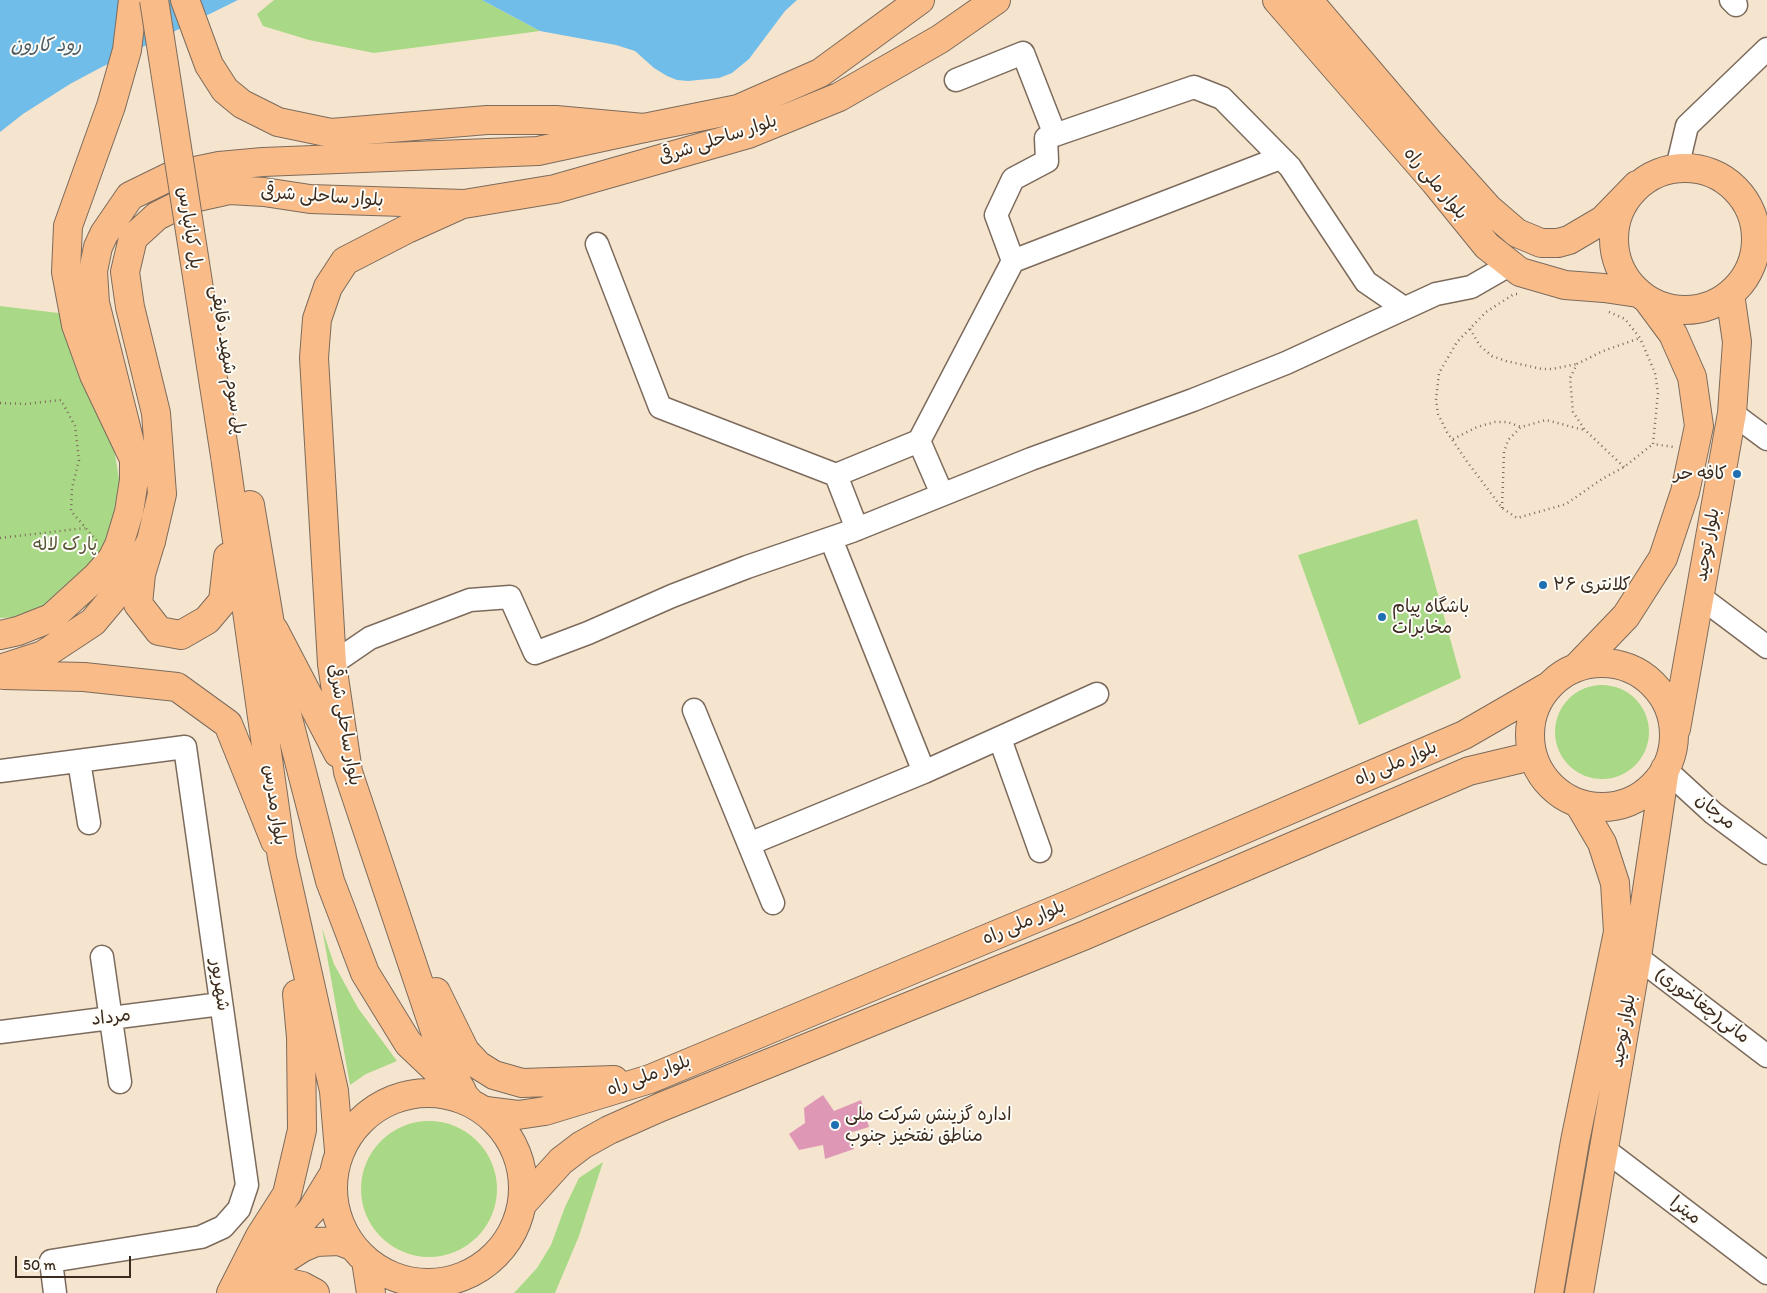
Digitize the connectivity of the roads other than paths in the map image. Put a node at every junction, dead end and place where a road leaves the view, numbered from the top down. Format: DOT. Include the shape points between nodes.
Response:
graph roads {
  1 [pos="133,0"];
  2 [pos="154,0"];
  3 [pos="170,0"];
  4 [pos="185,0"];
  5 [pos="920,0"];
  6 [pos="996,0"];
  7 [pos="1277,0"];
  8 [pos="1308,0"];
  9 [pos="1767,49"];
  10 [pos="956,80"];
  11 [pos="644,128"];
  12 [pos="1055,135"];
  13 [pos="1280,158"];
  14 [pos="1677,168"];
  15 [pos="1637,185"];
  16 [pos="1743,198"];
  17 [pos="464,204"];
  18 [pos="1767,211"];
  19 [pos="597,244"];
  20 [pos="1013,261"];
  21 [pos="1511,264"];
  22 [pos="1748,284"];
  23 [pos="1643,296"];
  24 [pos="1404,308"];
  25 [pos="1732,413"];
  26 [pos="1767,439"];
  27 [pos="919,441"];
  28 [pos="233,455"];
  29 [pos="134,459"];
  30 [pos="836,475"];
  31 [pos="942,494"];
  32 [pos="233,516"];
  33 [pos="857,529"];
  34 [pos="831,538"];
  35 [pos="151,540"];
  36 [pos="1699,596"];
  37 [pos="270,622"];
  38 [pos="0,635"];
  39 [pos="1767,647"];
  40 [pos="332,664"];
  41 [pos="1577,667"];
  42 [pos="0,669"];
  43 [pos="0,675"];
  44 [pos="1547,687"];
  45 [pos="1097,694"];
  46 [pos="694,710"];
  47 [pos="1675,736"];
  48 [pos="1000,739"];
  49 [pos="1532,756"];
  50 [pos="79,761"];
  51 [pos="1665,769"];
  52 [pos="0,771"];
  53 [pos="348,772"];
  54 [pos="924,772"];
  55 [pos="1578,804"];
  56 [pos="89,823"];
  57 [pos="749,844"];
  58 [pos="1040,851"];
  59 [pos="1767,853"];
  60 [pos="282,858"];
  61 [pos="773,903"];
  62 [pos="1070,904"];
  63 [pos="1083,936"];
  64 [pos="406,944"];
  65 [pos="102,957"];
  66 [pos="1637,957"];
  67 [pos="221,1004"];
  68 [pos="111,1018"];
  69 [pos="0,1032"];
  70 [pos="1767,1056"];
  71 [pos="650,1079"];
  72 [pos="120,1082"];
  73 [pos="477,1106"];
  74 [pos="1604,1149"];
  75 [pos="336,1163"];
  76 [pos="523,1203"];
  77 [pos="505,1246"];
  78 [pos="359,1254"];
  79 [pos="1767,1273"];
  80 [pos="241,1292"];
  81 [pos="55,1293"];
  82 [pos="315,1293"];
  83 [pos="371,1293"];
  84 [pos="479,1293"];
  85 [pos="1549,1293"];
  86 [pos="1579,1293"];
  1 -- 29 [label="main road" via="128,50 68,226 66,272 76,325 94,375"];
  2 -- 28 [label="main road, پل کیانپارس, bridge"];
  3 -- 28 [label="main road, پل سوم شهید دقایقی"];
  4 -- 11 [label="main road" via="209,65 225,90 242,104 278,122 331,133 487,120 556,120"];
  5 -- 11 [label="main road, بلوار ساحلی شرقی" via="820,73 738,109"];
  6 -- 17 [label="main road, بلوار ساحلی شرقی" via="940,39 839,97 748,134 555,189"];
  7 -- 21 [label="main road, بلوار ملی راه" via="1487,246"];
  8 -- 15 [label="main road, بلوار ملی راه" via="1488,208 1517,233 1542,243 1569,240 1603,220"];
  9 -- 14 [label="street" via="1687,126"];
  10 -- 12 [label="street" via="1023,53"];
  11 -- 29 [label="main road, بلوار ساحلی شرقی" via="538,151 219,166 171,176 130,196 104,234 93,271 95,303"];
  12 -- 13 [label="street" via="1194,86 1222,98"];
  12 -- 20 [label="street" via="1046,138 1047,161 1013,180 996,215"];
  13 -- 20 [label="street"];
  13 -- 24 [label="street" via="1290,167 1366,282"];
  14 -- 15 [label="main road" via="1656,173"];
  14 -- 16 [label="main road" via="1699,169 1720,176"];
  15 -- 23 [label="main road" via="1623,202 1614,226 1614,251 1622,274"];
  16 -- 18 [label="main road"];
  16 -- 22 [label="main road" via="1756,230"];
  17 -- 35 [label="main road, بلوار ساحلی شرقی" via="310,199 229,190 194,198 157,216 132,238 125,272 130,307 156,413 162,478 162,494"];
  17 -- 40 [label="main road, بلوار ساحلی شرقی" via="345,261 328,287 317,318 314,358"];
  19 -- 30 [label="street" via="660,407"];
  20 -- 27 [label="street"];
  21 -- 23 [label="main road, بلوار ملی راه" via="1520,272 1565,285"];
  21 -- 24 [label="street" via="1471,287 1436,294"];
  22 -- 23 [label="main road" via="1709,307 1684,311 1660,306"];
  22 -- 25 [label="main road, بلوار توحید" via="1738,342"];
  23 -- 41 [label="main road, بلوار توحید" via="1673,334 1692,377 1699,426 1686,492 1662,558 1626,616"];
  24 -- 31 [label="street" via="1286,363 1202,397 1031,458"];
  25 -- 26 [label="street"];
  25 -- 36 [label="main road, بلوار توحید"];
  27 -- 30 [label="street"];
  27 -- 31 [label="street"];
  28 -- 32 [label="main road, بلوار مدرس"];
  28 -- 37 [label="main road, بلوار مدرس"];
  29 -- 38 [label="main road, بلوار ساحلی شرقی" via="129,512 112,559 51,618 18,632"];
  30 -- 33 [label="street"];
  31 -- 33 [label="street"];
  32 -- 35 [label="main road" via="223,601 207,620 181,635 159,631 138,604 141,574"];
  32 -- 60 [label="main road, بلوار مدرس"];
  33 -- 34 [label="street"];
  34 -- 40 [label="street" via="672,596 535,653 510,597 470,600 370,638"];
  34 -- 54 [label="street"];
  35 -- 42 [label="main road, بلوار ساحلی شرقی" via="124,585 93,622 43,655"];
  36 -- 39 [label="street"];
  36 -- 47 [label="main road, بلوار توحید"];
  37 -- 53 [label="main road"];
  37 -- 73 [label="main road, بلوار مدرس" via="282,695 330,881 365,974 408,1043"];
  40 -- 53 [label="main road, بلوار ساحلی شرقی"];
  41 -- 44 [label="main road" via="1566,671"];
  41 -- 47 [label="main road" via="1590,663 1615,663 1639,672 1658,689 1670,711"];
  43 -- 60 [label="main road" via="84,677 176,688 228,724"];
  44 -- 49 [label="main road" via="1534,708 1529,733"];
  44 -- 62 [label="main road, بلوار ملی راه" via="1464,735"];
  45 -- 48 [label="street"];
  46 -- 57 [label="street"];
  47 -- 51 [label="main road" via="1671,758"];
  48 -- 54 [label="street"];
  48 -- 58 [label="street"];
  49 -- 55 [label="main road" via="1542,776 1558,793"];
  49 -- 63 [label="main road, بلوار ملی راه" via="1469,771"];
  50 -- 52 [label="street, شهریور"];
  50 -- 56 [label="street"];
  50 -- 67 [label="street, شهریور" via="185,747"];
  51 -- 55 [label="main road" via="1644,794 1624,805 1601,808"];
  51 -- 59 [label="street, مرجان" via="1713,813"];
  51 -- 66 [label="main road, بلوار توحید"];
  53 -- 64 [label="main road, بلوار ساحلی شرقی"];
  54 -- 57 [label="street"];
  55 -- 85 [label="main road, بلوار توحید" via="1602,843 1615,883 1618,932 1575,1141"];
  57 -- 61 [label="street"];
  60 -- 75 [label="main road, بلوار مدرس" via="334,1091"];
  60 -- 80 [label="main road" via="302,1037 302,1130 287,1194 260,1236"];
  62 -- 63 [label="main road"];
  62 -- 71 [label="main road, بلوار ملی راه"];
  63 -- 76 [label="main road, بلوار ملی راه" via="608,1130 561,1161"];
  64 -- 71 [label="main road" via="428,976 465,1051 494,1075 522,1083"];
  64 -- 73 [label="main road, بلوار ساحلی شرقی" via="446,1064"];
  65 -- 68 [label="street"];
  66 -- 70 [label="street, مانی(چغاخوری)"];
  66 -- 74 [label="main road, بلوار توحید"];
  67 -- 68 [label="street, مرداد"];
  67 -- 81 [label="street, شهریور" via="247,1185 239,1209 223,1227 201,1237 50,1261"];
  68 -- 69 [label="street, مرداد"];
  68 -- 72 [label="street"];
  71 -- 73 [label="main road, بلوار ملی راه" via="545,1111 518,1115"];
  73 -- 75 [label="main road, بلوار ملی راه" via="443,1093 418,1092 393,1098 370,1110 352,1129"];
  73 -- 76 [label="main road" via="504,1130 517,1152 523,1177"];
  74 -- 79 [label="street, میترا"];
  74 -- 86 [label="main road, بلوار توحید"];
  75 -- 78 [label="main road, بلوار مدرس" via="333,1200 340,1225"];
  75 -- 80 [label="main road, بلوار ملی راه" via="310,1211"];
  76 -- 77 [label="main road"];
  77 -- 78 [label="main road" via="470,1274 450,1282 428,1284 384,1273"];
  77 -- 84 [label="main road"];
  78 -- 80 [label="main road" via="339,1241 316,1242 269,1270"];
  78 -- 83 [label="main road"];
  80 -- 82 [label="main road" via="273,1282 285,1282"];
}
